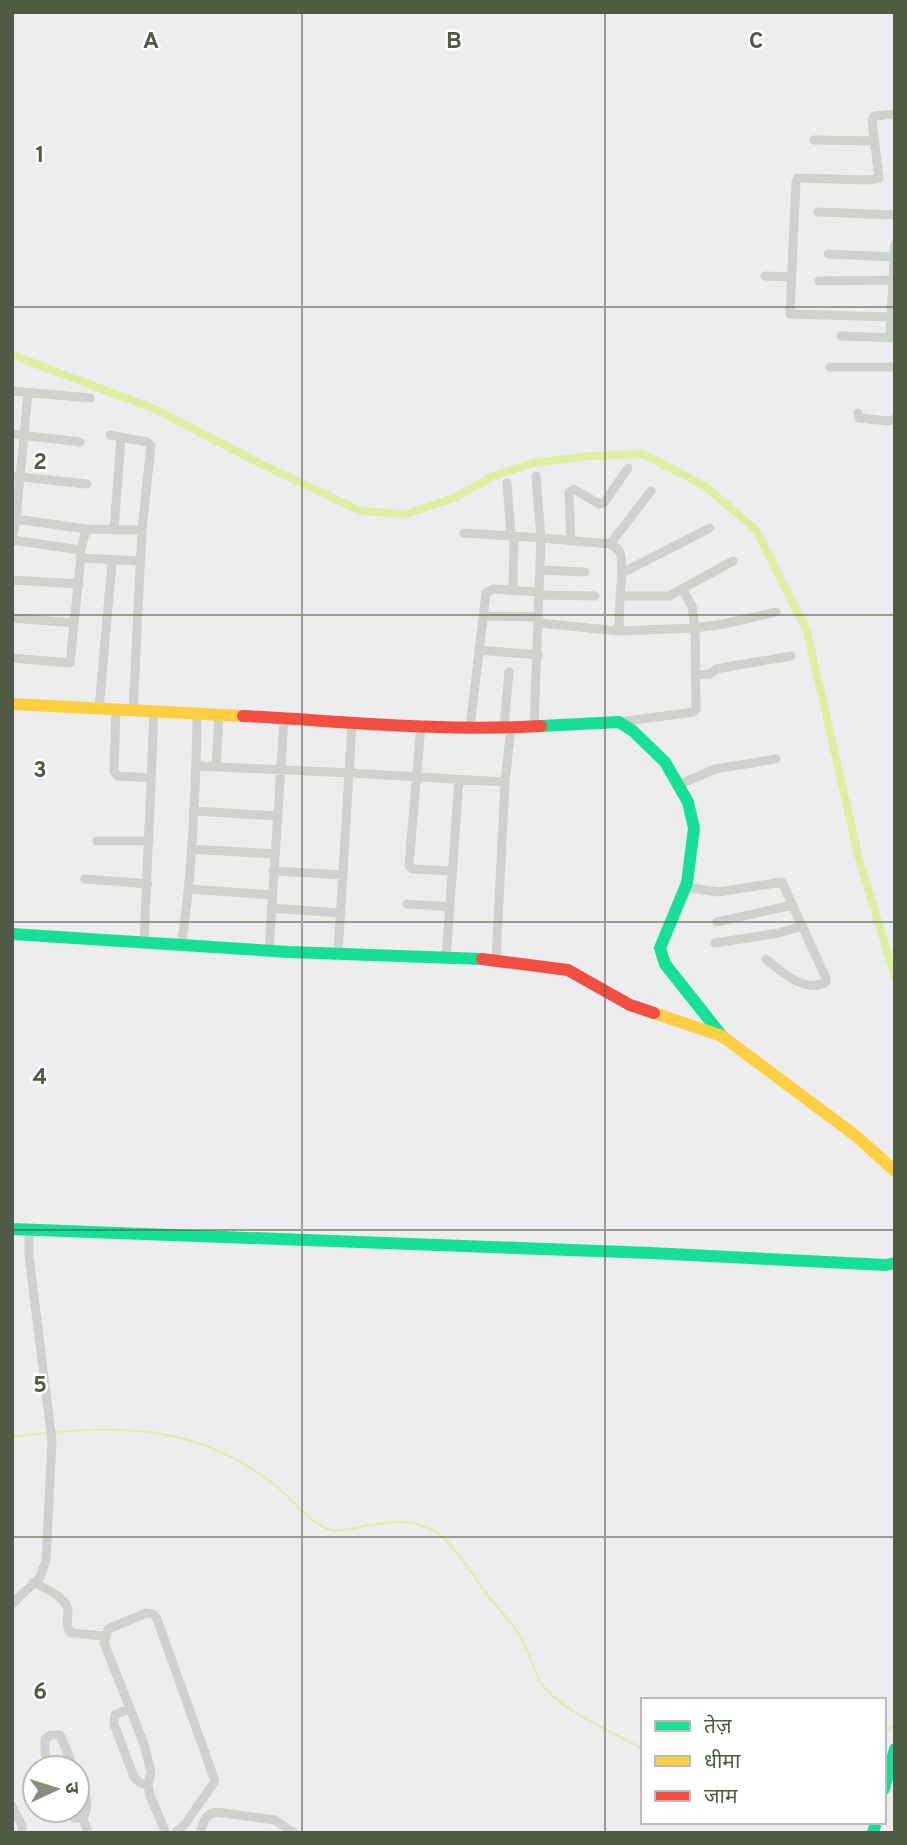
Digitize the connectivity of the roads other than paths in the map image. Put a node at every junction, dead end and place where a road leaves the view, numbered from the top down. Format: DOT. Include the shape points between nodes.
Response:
graph roads {
  1 [pos="895,114"];
  2 [pos="814,140"];
  3 [pos="874,141"];
  4 [pos="818,212"];
  5 [pos="895,215"];
  6 [pos="895,244"];
  7 [pos="828,254"];
  8 [pos="894,257"];
  9 [pos="765,276"];
  10 [pos="790,277"];
  11 [pos="893,280"];
  12 [pos="819,281"];
  13 [pos="891,317"];
  14 [pos="841,336"];
  15 [pos="892,338"];
  16 [pos="830,367"];
  17 [pos="895,367"];
  18 [pos="12,391"];
  19 [pos="28,393"];
  20 [pos="90,398"];
  21 [pos="858,413"];
  22 [pos="895,419"];
  23 [pos="17,435"];
  24 [pos="110,435"];
  25 [pos="121,437"];
  26 [pos="80,442"];
  27 [pos="628,468"];
  28 [pos="536,476"];
  29 [pos="16,477"];
  30 [pos="507,483"];
  31 [pos="87,484"];
  32 [pos="651,491"];
  33 [pos="14,519"];
  34 [pos="710,528"];
  35 [pos="86,529"];
  36 [pos="114,530"];
  37 [pos="142,530"];
  38 [pos="464,533"];
  39 [pos="513,536"];
  40 [pos="541,538"];
  41 [pos="12,540"];
  42 [pos="571,541"];
  43 [pos="610,544"];
  44 [pos="81,553"];
  45 [pos="140,561"];
  46 [pos="733,561"];
  47 [pos="113,562"];
  48 [pos="540,570"];
  49 [pos="585,572"];
  50 [pos="622,573"];
  51 [pos="12,580"];
  52 [pos="79,584"];
  53 [pos="683,590"];
  54 [pos="513,591"];
  55 [pos="540,593"];
  56 [pos="595,596"];
  57 [pos="620,596"];
  58 [pos="776,612"];
  59 [pos="483,616"];
  60 [pos="12,618"];
  61 [pos="539,620"];
  62 [pos="74,623"];
  63 [pos="695,628"];
  64 [pos="619,631"];
  65 [pos="479,650"];
  66 [pos="538,655"];
  67 [pos="791,656"];
  68 [pos="12,659"];
  69 [pos="509,672"];
  70 [pos="696,676"];
  71 [pos="12,704"];
  72 [pos="99,709"];
  73 [pos="116,710"];
  74 [pos="133,711"];
  75 [pos="154,712"];
  76 [pos="197,714"];
  77 [pos="219,716"];
  78 [pos="284,719"];
  79 [pos="619,722"];
  80 [pos="352,723"];
  81 [pos="421,725"];
  82 [pos="534,726"];
  83 [pos="470,727"];
  84 [pos="507,728"];
  85 [pos="776,760"];
  86 [pos="196,766"];
  87 [pos="216,767"];
  88 [pos="280,771"];
  89 [pos="351,773"];
  90 [pos="416,777"];
  91 [pos="151,778"];
  92 [pos="459,780"];
  93 [pos="505,782"];
  94 [pos="678,785"];
  95 [pos="193,811"];
  96 [pos="277,816"];
  97 [pos="97,841"];
  98 [pos="149,841"];
  99 [pos="191,849"];
  100 [pos="275,853"];
  101 [pos="273,871"];
  102 [pos="452,871"];
  103 [pos="344,875"];
  104 [pos="85,879"];
  105 [pos="148,884"];
  106 [pos="685,887"];
  107 [pos="188,889"];
  108 [pos="272,895"];
  109 [pos="407,904"];
  110 [pos="793,905"];
  111 [pos="450,907"];
  112 [pos="271,908"];
  113 [pos="341,913"];
  114 [pos="717,922"];
  115 [pos="802,926"];
  116 [pos="12,934"];
  117 [pos="715,943"];
  118 [pos="144,944"];
  119 [pos="181,946"];
  120 [pos="269,951"];
  121 [pos="338,954"];
  122 [pos="446,958"];
  123 [pos="766,959"];
  124 [pos="496,960"];
  125 [pos="722,1036"];
  126 [pos="895,1171"];
  127 [pos="12,1229"];
  128 [pos="29,1230"];
  129 [pos="895,1263"];
  130 [pos="34,1582"];
  131 [pos="12,1604"];
  132 [pos="104,1636"];
  133 [pos="129,1709"];
  134 [pos="895,1749"];
  135 [pos="45,1754"];
  136 [pos="69,1754"];
  137 [pos="886,1782"];
  138 [pos="149,1785"];
  139 [pos="12,1807"];
  140 [pos="22,1833"];
  141 [pos="166,1833"];
  142 [pos="175,1833"];
  143 [pos="200,1833"];
  144 [pos="294,1833"];
  1 -- 3 [label="street" via="874,116"];
  2 -- 3 [label="street"];
  3 -- 10 [label="street" via="879,178 798,178"];
  4 -- 5 [label="street"];
  6 -- 8 [label="street"];
  7 -- 8 [label="street"];
  8 -- 11 [label="street"];
  9 -- 10 [label="street"];
  10 -- 13 [label="street" via="789,314"];
  11 -- 12 [label="street"];
  11 -- 13 [label="street"];
  13 -- 15 [label="street"];
  14 -- 15 [label="street"];
  16 -- 17 [label="street"];
  18 -- 19 [label="street"];
  19 -- 20 [label="street"];
  19 -- 23 [label="street"];
  21 -- 22 [label="street" via="859,418"];
  23 -- 26 [label="street"];
  23 -- 29 [label="street"];
  24 -- 25 [label="street"];
  25 -- 36 [label="street"];
  25 -- 37 [label="street" via="150,445"];
  27 -- 42 [label="street" via="604,503 574,489 569,492"];
  28 -- 40 [label="street"];
  29 -- 31 [label="street"];
  29 -- 33 [label="street"];
  30 -- 39 [label="street"];
  32 -- 43 [label="street"];
  33 -- 35 [label="street"];
  33 -- 41 [label="street"];
  34 -- 50 [label="street"];
  35 -- 36 [label="street"];
  35 -- 44 [label="street"];
  36 -- 37 [label="street"];
  37 -- 45 [label="street"];
  38 -- 39 [label="street"];
  39 -- 40 [label="street"];
  39 -- 54 [label="street"];
  40 -- 42 [label="street"];
  40 -- 48 [label="street"];
  41 -- 44 [label="street"];
  42 -- 43 [label="street"];
  43 -- 50 [label="street" via="621,554"];
  44 -- 47 [label="street" via="85,560"];
  44 -- 52 [label="street"];
  45 -- 47 [label="street"];
  45 -- 74 [label="street"];
  46 -- 53 [label="street"];
  47 -- 72 [label="street"];
  48 -- 49 [label="street"];
  48 -- 55 [label="street"];
  50 -- 57 [label="street"];
  51 -- 52 [label="street"];
  52 -- 62 [label="street"];
  53 -- 57 [label="street" via="668,596"];
  53 -- 63 [label="street" via="692,606"];
  54 -- 55 [label="street"];
  54 -- 59 [label="street" via="487,591"];
  55 -- 56 [label="street"];
  55 -- 61 [label="street"];
  57 -- 64 [label="street"];
  58 -- 63 [label="street"];
  59 -- 61 [label="street"];
  59 -- 65 [label="street"];
  60 -- 62 [label="street"];
  61 -- 64 [label="street"];
  61 -- 66 [label="street"];
  62 -- 68 [label="street" via="70,663"];
  63 -- 64 [label="street"];
  63 -- 70 [label="street"];
  65 -- 66 [label="street"];
  65 -- 83 [label="street"];
  66 -- 82 [label="street"];
  67 -- 70 [label="street"];
  69 -- 84 [label="street"];
  70 -- 79 [label="street" via="694,712"];
  71 -- 72 [label="street"];
  72 -- 73 [label="street"];
  73 -- 74 [label="street"];
  73 -- 91 [label="street" via="114,772"];
  74 -- 75 [label="street"];
  75 -- 76 [label="street"];
  75 -- 91 [label="street"];
  76 -- 77 [label="street"];
  76 -- 86 [label="street"];
  77 -- 78 [label="street"];
  77 -- 87 [label="street"];
  78 -- 80 [label="street"];
  78 -- 88 [label="street"];
  79 -- 82 [label="street"];
  79 -- 94 [label="street" via="665,762"];
  80 -- 81 [label="street"];
  80 -- 89 [label="street"];
  81 -- 83 [label="street"];
  81 -- 90 [label="street"];
  82 -- 84 [label="street"];
  83 -- 84 [label="street"];
  84 -- 93 [label="street"];
  85 -- 94 [label="street" via="715,769"];
  86 -- 87 [label="street"];
  86 -- 95 [label="street"];
  87 -- 88 [label="street"];
  88 -- 89 [label="street"];
  88 -- 96 [label="street"];
  89 -- 90 [label="street"];
  89 -- 103 [label="street"];
  90 -- 92 [label="street"];
  90 -- 102 [label="street" via="409,865 412,869"];
  91 -- 98 [label="street"];
  92 -- 93 [label="street"];
  92 -- 102 [label="street"];
  93 -- 124 [label="street"];
  94 -- 106 [label="street" via="694,828"];
  95 -- 96 [label="street"];
  95 -- 99 [label="street"];
  96 -- 100 [label="street"];
  97 -- 98 [label="street"];
  98 -- 105 [label="street"];
  99 -- 100 [label="street"];
  99 -- 107 [label="street"];
  100 -- 101 [label="street"];
  101 -- 103 [label="street"];
  101 -- 108 [label="street"];
  102 -- 111 [label="street"];
  103 -- 113 [label="street"];
  104 -- 105 [label="street"];
  105 -- 118 [label="street"];
  106 -- 110 [label="street" via="718,892 782,882"];
  106 -- 125 [label="street" via="660,948 664,964"];
  107 -- 108 [label="street"];
  107 -- 119 [label="street"];
  108 -- 112 [label="street"];
  109 -- 111 [label="street"];
  110 -- 114 [label="street"];
  110 -- 115 [label="street"];
  111 -- 122 [label="street"];
  112 -- 113 [label="street"];
  112 -- 120 [label="street"];
  113 -- 121 [label="street"];
  115 -- 117 [label="street"];
  115 -- 123 [label="street" via="826,982 814,986 800,983"];
  116 -- 118 [label="street"];
  118 -- 119 [label="street"];
  119 -- 120 [label="street"];
  120 -- 121 [label="street"];
  121 -- 122 [label="street"];
  122 -- 124 [label="street"];
  124 -- 125 [label="street" via="568,970 630,1005"];
  125 -- 126 [label="street" via="856,1136"];
  127 -- 128 [label="street"];
  128 -- 129 [label="street"];
  128 -- 130 [label="street" via="52,1441 46,1561"];
  130 -- 131 [label="street"];
  130 -- 132 [label="street" via="65,1602 71,1633"];
  132 -- 133 [label="street"];
  132 -- 142 [label="street" via="108,1629 146,1613 157,1619 214,1774 214,1785"];
  133 -- 138 [label="street" via="144,1744 151,1772"];
  133 -- 138 [label="street" via="114,1715 114,1724 134,1777"];
  134 -- 137 [label="street"];
  135 -- 136 [label="street" via="44,1739 60,1735"];
  138 -- 141 [label="street"];
  139 -- 140 [label="street"];
  143 -- 144 [label="street" via="209,1813 216,1812 275,1820"];
}
